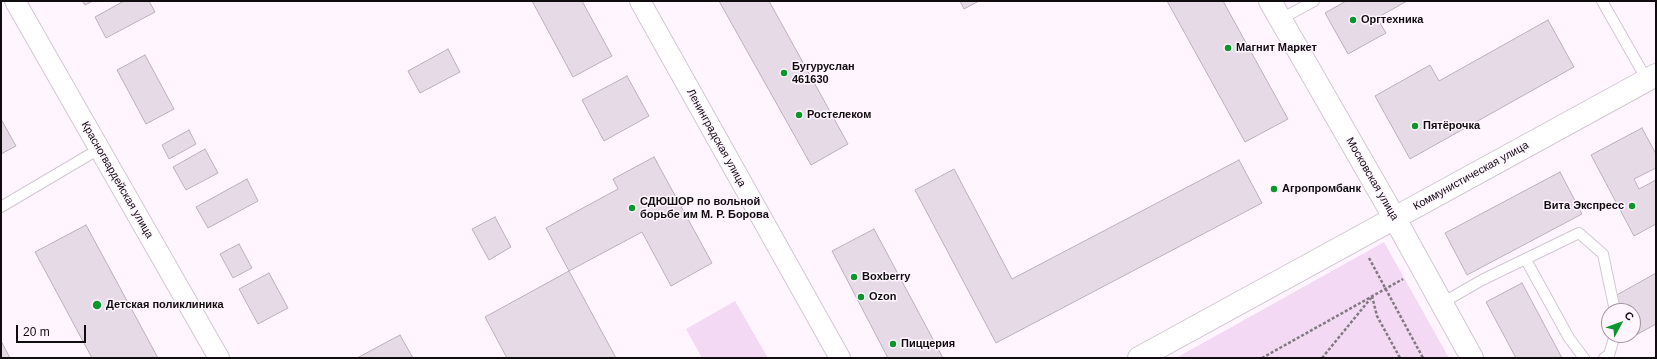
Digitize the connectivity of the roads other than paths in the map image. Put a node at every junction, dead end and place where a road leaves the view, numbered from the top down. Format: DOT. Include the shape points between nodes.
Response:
graph roads {
  1 [pos="14,1"];
  2 [pos="640,1"];
  3 [pos="1314,1"];
  4 [pos="1602,1"];
  5 [pos="1275,10"];
  6 [pos="1652,77"];
  7 [pos="99,149"];
  8 [pos="1,207"];
  9 [pos="1394,218"];
  10 [pos="1526,260"];
  11 [pos="1442,303"];
  12 [pos="1613,303"];
  13 [pos="1613,343"];
  14 [pos="219,358"];
  15 [pos="840,358"];
  16 [pos="1139,358"];
  17 [pos="1472,358"];
  18 [pos="1584,358"];
  19 [pos="1604,358"];
  1 -- 7 [label="street, Красногвардейская улица"];
  2 -- 15 [label="street, Ленинградская улица"];
  3 -- 5 [label="lane"];
  4 -- 6 [label="lane"];
  5 -- 9 [label="street, Московская улица"];
  6 -- 9 [label="street, Коммунистическая улица"];
  7 -- 8 [label="lane"];
  7 -- 14 [label="street, Красногвардейская улица"];
  9 -- 11 [label="street, Московская улица"];
  9 -- 16 [label="street, Коммунистическая улица"];
  10 -- 11 [label="lane" via="1482,280"];
  10 -- 12 [label="lane" via="1579,233 1603,254"];
  10 -- 18 [label="lane" via="1569,338"];
  11 -- 17 [label="street, Московская улица"];
  13 -- 19 [label="lane" via="1609,355"];
}
